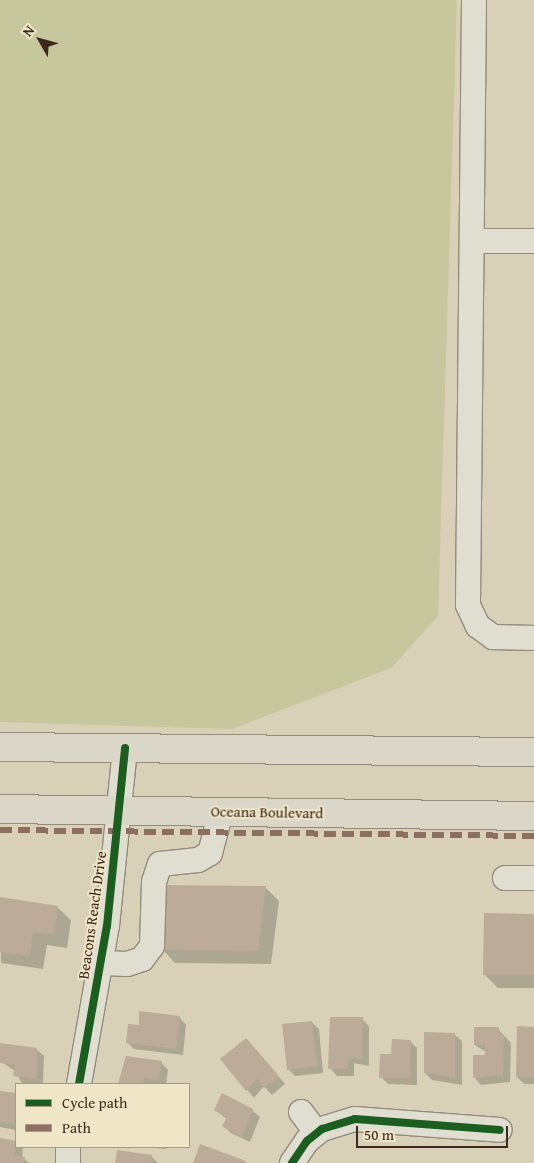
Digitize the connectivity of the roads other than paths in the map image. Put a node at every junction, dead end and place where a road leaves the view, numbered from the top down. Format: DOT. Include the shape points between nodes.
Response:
graph roads {
  1 [pos="474,0"];
  2 [pos="472,240"];
  3 [pos="534,241"];
  4 [pos="534,638"];
  5 [pos="0,747"];
  6 [pos="124,748"];
  7 [pos="534,752"];
  8 [pos="0,809"];
  9 [pos="118,810"];
  10 [pos="221,812"];
  11 [pos="534,816"];
  12 [pos="505,878"];
  13 [pos="534,878"];
  14 [pos="101,963"];
  15 [pos="79,1083"];
  16 [pos="301,1112"];
  17 [pos="500,1130"];
  18 [pos="317,1133"];
  19 [pos="68,1148"];
  20 [pos="68,1163"];
  21 [pos="292,1163"];
  1 -- 2 [label="street"];
  2 -- 3 [label="street"];
  2 -- 4 [label="street" via="468,605 478,626 493,637"];
  5 -- 6 [label="main road"];
  6 -- 7 [label="main road"];
  6 -- 9 [label="street, Beacons Reach Drive"];
  8 -- 9 [label="main road, Oceana Boulevard"];
  9 -- 10 [label="main road, Oceana Boulevard"];
  9 -- 14 [label="street, Beacons Reach Drive"];
  10 -- 11 [label="main road, Oceana Boulevard"];
  10 -- 14 [label="street" via="210,853 198,860 160,864 154,882 152,946 142,959 128,964"];
  12 -- 13 [label="street"];
  14 -- 15 [label="street, Beacons Reach Drive"];
  16 -- 18 [label="street"];
  17 -- 18 [label="street" via="355,1119"];
  18 -- 21 [label="street"];
  19 -- 20 [label="street"];
}
